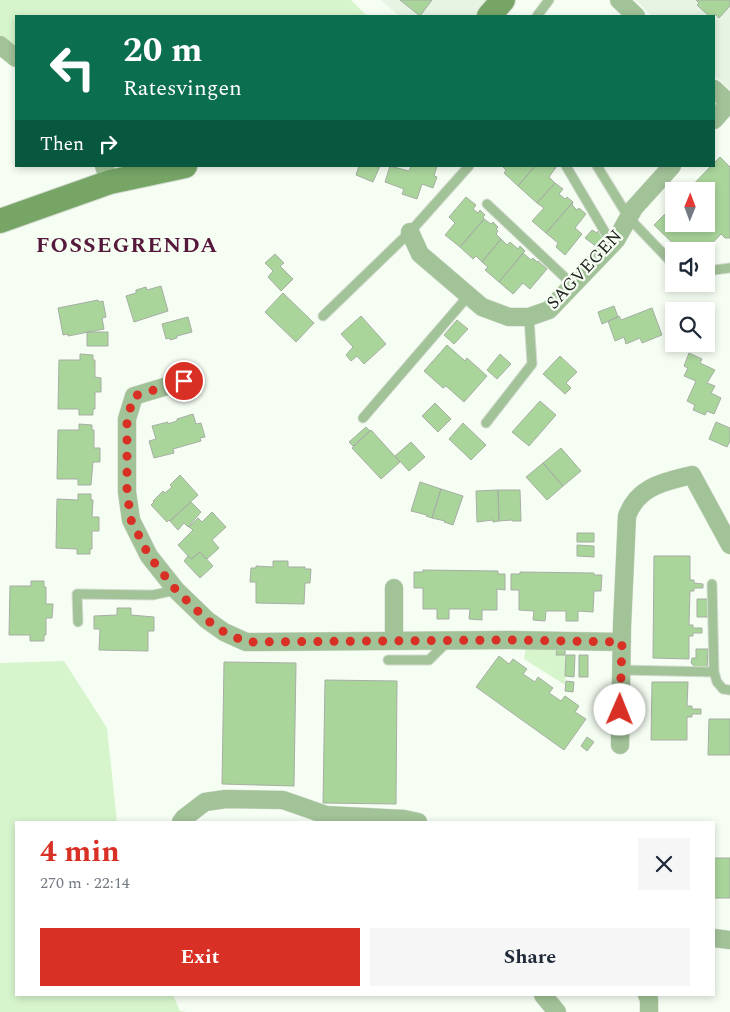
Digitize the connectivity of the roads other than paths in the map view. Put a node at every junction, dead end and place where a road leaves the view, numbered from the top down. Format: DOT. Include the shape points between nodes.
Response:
graph roads {
  1 [pos="503,0"];
  2 [pos="549,0"];
  3 [pos="619,0"];
  4 [pos="490,15"];
  5 [pos="538,15"];
  6 [pos="635,15"];
  7 [pos="0,45"];
  8 [pos="15,57"];
  9 [pos="715,90"];
  10 [pos="730,103"];
  11 [pos="715,119"];
  12 [pos="175,167"];
  13 [pos="468,167"];
  14 [pos="567,167"];
  15 [pos="598,167"];
  16 [pos="671,167"];
  17 [pos="107,174"];
  18 [pos="487,204"];
  19 [pos="629,218"];
  20 [pos="0,221"];
  21 [pos="410,232"];
  22 [pos="612,244"];
  23 [pos="665,256"];
  24 [pos="730,268"];
  25 [pos="715,270"];
  26 [pos="573,285"];
  27 [pos="468,295"];
  28 [pos="323,316"];
  29 [pos="529,317"];
  30 [pos="184,381"];
  31 [pos="363,418"];
  32 [pos="486,424"];
  33 [pos="730,545"];
  34 [pos="712,584"];
  35 [pos="394,588"];
  36 [pos="176,590"];
  37 [pos="78,622"];
  38 [pos="394,640"];
  39 [pos="447,641"];
  40 [pos="622,642"];
  41 [pos="388,660"];
  42 [pos="621,670"];
  43 [pos="714,672"];
  44 [pos="730,690"];
  45 [pos="620,745"];
  46 [pos="182,821"];
  47 [pos="413,821"];
  48 [pos="715,938"];
  49 [pos="730,940"];
  50 [pos="544,996"];
  51 [pos="648,996"];
  52 [pos="557,1012"];
  53 [pos="650,1012"];
  1 -- 4 [label="street"];
  2 -- 5 [label="lane"];
  3 -- 6 [label="street"];
  7 -- 8 [label="street"];
  9 -- 10 [label="street"];
  10 -- 11 [label="street"];
  12 -- 17 [label="street"];
  13 -- 21 [label="lane"];
  14 -- 22 [label="lane"];
  15 -- 19 [label="lane"];
  16 -- 19 [label="street, SAGVEGEN" via="634,208"];
  17 -- 20 [label="street"];
  18 -- 26 [label="lane"];
  19 -- 22 [label="street, SAGVEGEN"];
  19 -- 23 [label="lane"];
  21 -- 27 [label="street, SAGVEGEN" via="420,254"];
  21 -- 28 [label="lane"];
  22 -- 26 [label="street, SAGVEGEN"];
  24 -- 25 [label="lane"];
  26 -- 29 [label="street, SAGVEGEN" via="549,310"];
  27 -- 29 [label="street, SAGVEGEN" via="482,307 509,317"];
  27 -- 31 [label="lane"];
  29 -- 32 [label="lane, SAGVEGEN" via="532,364"];
  30 -- 36 [label="street" via="134,396 127,419 127,492 131,520 149,556"];
  33 -- 40 [label="street" via="692,474 654,485 638,497 631,504 627,516"];
  34 -- 43 [label="lane"];
  35 -- 38 [label="street"];
  36 -- 37 [label="lane" via="153,595 77,594"];
  36 -- 38 [label="street" via="207,620 246,642"];
  38 -- 39 [label="street"];
  39 -- 40 [label="street"];
  39 -- 41 [label="lane" via="429,660"];
  40 -- 42 [label="street"];
  42 -- 43 [label="lane"];
  42 -- 45 [label="street"];
  43 -- 44 [label="lane" via="723,689"];
  46 -- 47 [label="street" via="205,802 236,799 283,800 326,815"];
  48 -- 49 [label="street"];
  50 -- 52 [label="street"];
  51 -- 53 [label="street"];
}
